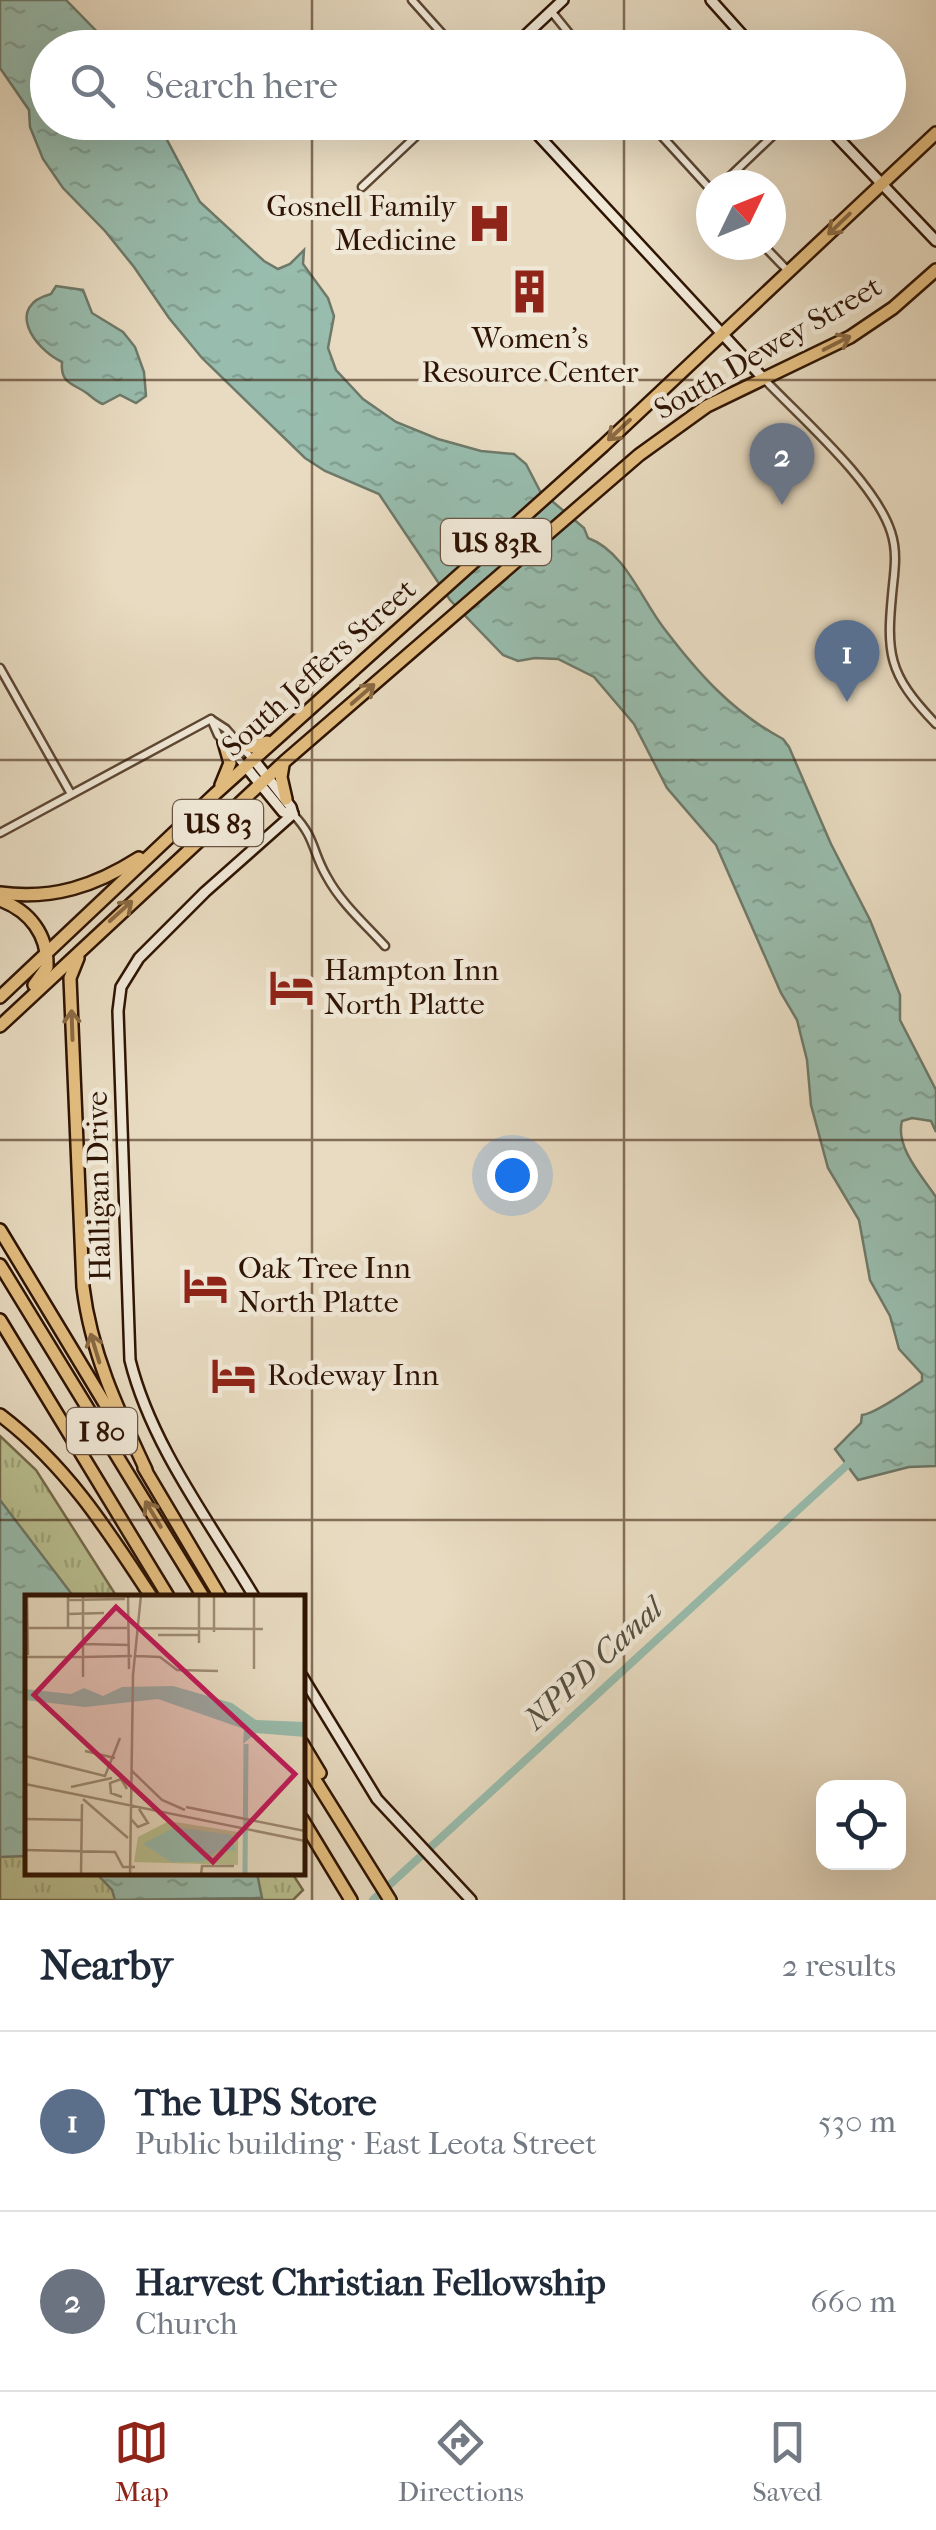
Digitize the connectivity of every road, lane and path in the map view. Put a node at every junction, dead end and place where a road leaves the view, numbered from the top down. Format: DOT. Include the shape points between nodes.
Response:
graph roads {
  1 [pos="412,0"];
  2 [pos="563,0"];
  3 [pos="711,0"];
  4 [pos="551,12"];
  5 [pos="439,30"];
  6 [pos="532,30"];
  7 [pos="566,30"];
  8 [pos="738,30"];
  9 [pos="936,134"];
  10 [pos="412,140"];
  11 [pos="543,140"];
  12 [pos="665,140"];
  13 [pos="767,140"];
  14 [pos="840,140"];
  15 [pos="736,170"];
  16 [pos="696,174"];
  17 [pos="881,184"];
  18 [pos="362,186"];
  19 [pos="936,241"];
  20 [pos="777,260"];
  21 [pos="936,270"];
  22 [pos="788,272"];
  23 [pos="722,334"];
  24 [pos="764,378"];
  25 [pos="425,606"];
  26 [pos="443,626"];
  27 [pos="0,668"];
  28 [pos="211,719"];
  29 [pos="936,724"];
  30 [pos="284,733"];
  31 [pos="224,742"];
  32 [pos="239,743"];
  33 [pos="284,762"];
  34 [pos="250,764"];
  35 [pos="263,781"];
  36 [pos="71,794"];
  37 [pos="215,794"];
  38 [pos="286,800"];
  39 [pos="292,814"];
  40 [pos="0,833"];
  41 [pos="168,839"];
  42 [pos="0,897"];
  43 [pos="97,934"];
  44 [pos="384,946"];
  45 [pos="46,953"];
  46 [pos="0,996"];
  47 [pos="0,1023"];
  48 [pos="0,1230"];
  49 [pos="0,1265"];
  50 [pos="0,1320"];
  51 [pos="0,1415"];
  52 [pos="146,1470"];
  53 [pos="150,1595"];
  54 [pos="167,1595"];
  55 [pos="202,1595"];
  56 [pos="218,1595"];
  57 [pos="252,1595"];
  58 [pos="305,1681"];
  59 [pos="305,1748"];
  60 [pos="305,1764"];
  61 [pos="305,1824"];
  62 [pos="305,1833"];
  63 [pos="363,1856"];
  64 [pos="337,1877"];
  65 [pos="351,1900"];
  66 [pos="390,1900"];
  67 [pos="471,1900"];
  1 -- 5 [label="street"];
  2 -- 4 [label="street"];
  3 -- 8 [label="street"];
  4 -- 6 [label="street"];
  4 -- 7 [label="street"];
  9 -- 17 [label="highway, South Jeffers Street"];
  10 -- 18 [label="street"];
  11 -- 23 [label="street"];
  12 -- 16 [label="street"];
  13 -- 15 [label="street"];
  14 -- 17 [label="street"];
  17 -- 19 [label="street"];
  17 -- 22 [label="highway, South Jeffers Street, one-way"];
  20 -- 22 [label="street"];
  24 -- 21 [label="highway, South Dewey Street / US 83, one-way" via="850,337"];
  22 -- 23 [label="highway, South Jeffers Street"];
  23 -- 24 [label="street"];
  23 -- 25 [label="highway, South Jeffers Street / US 83R, one-way"];
  24 -- 26 [label="highway, South Dewey Street / US 83" via="682,421"];
  24 -- 29 [label="street" via="885,517 895,550 891,655 902,684"];
  25 -- 30 [label="highway, South Jeffers Street / US 83"];
  33 -- 26 [label="highway, South Jeffers Street / US 83, one-way"];
  27 -- 36 [label="street"];
  28 -- 31 [label="street"];
  28 -- 32 [label="street"];
  28 -- 36 [label="street, South Jeffers Street"];
  30 -- 32 [label="highway" via="259,746"];
  30 -- 34 [label="highway, South Jeffers Street / US 83"];
  31 -- 34 [label="street"];
  31 -- 37 [label="highway" via="230,764"];
  32 -- 34 [label="street"];
  33 -- 35 [label="highway, South Jeffers Street / US 83"];
  33 -- 38 [label="highway"];
  34 -- 35 [label="street"];
  34 -- 37 [label="highway, South Jeffers Street / US 83"];
  35 -- 38 [label="street"];
  35 -- 39 [label="street" via="283,812"];
  43 -- 35 [label="highway, South Jeffers Street / US 83, one-way"];
  36 -- 40 [label="street, South Jeffers Street"];
  37 -- 41 [label="highway, South Jeffers Street / US 83"];
  38 -- 39 [label="street"];
  39 -- 44 [label="street" via="312,838 335,890"];
  39 -- 57 [label="street, Halligan Drive" via="138,958 121,987 118,1011 130,1360 155,1429"];
  41 -- 42 [label="highway" via="90,884"];
  41 -- 45 [label="highway, South Jeffers Street / US 83"];
  42 -- 45 [label="highway" via="28,915"];
  43 -- 47 [label="highway, South Jeffers Street / US 83"];
  52 -- 43 [label="highway, one-way" via="104,1378 83,1287 70,978"];
  45 -- 46 [label="highway, South Jeffers Street / US 83"];
  45 -- 47 [label="highway" via="42,977"];
  48 -- 52 [label="highway"];
  55 -- 49 [label="highway, I 80, one-way"];
  50 -- 54 [label="highway, I 80"];
  51 -- 53 [label="highway" via="72,1481"];
  52 -- 56 [label="highway"];
  58 -- 67 [label="street" via="376,1799"];
  59 -- 63 [label="highway"];
  60 -- 63 [label="highway"];
  61 -- 64 [label="highway"];
  62 -- 64 [label="highway"];
  63 -- 66 [label="highway"];
  64 -- 65 [label="highway"];
}
